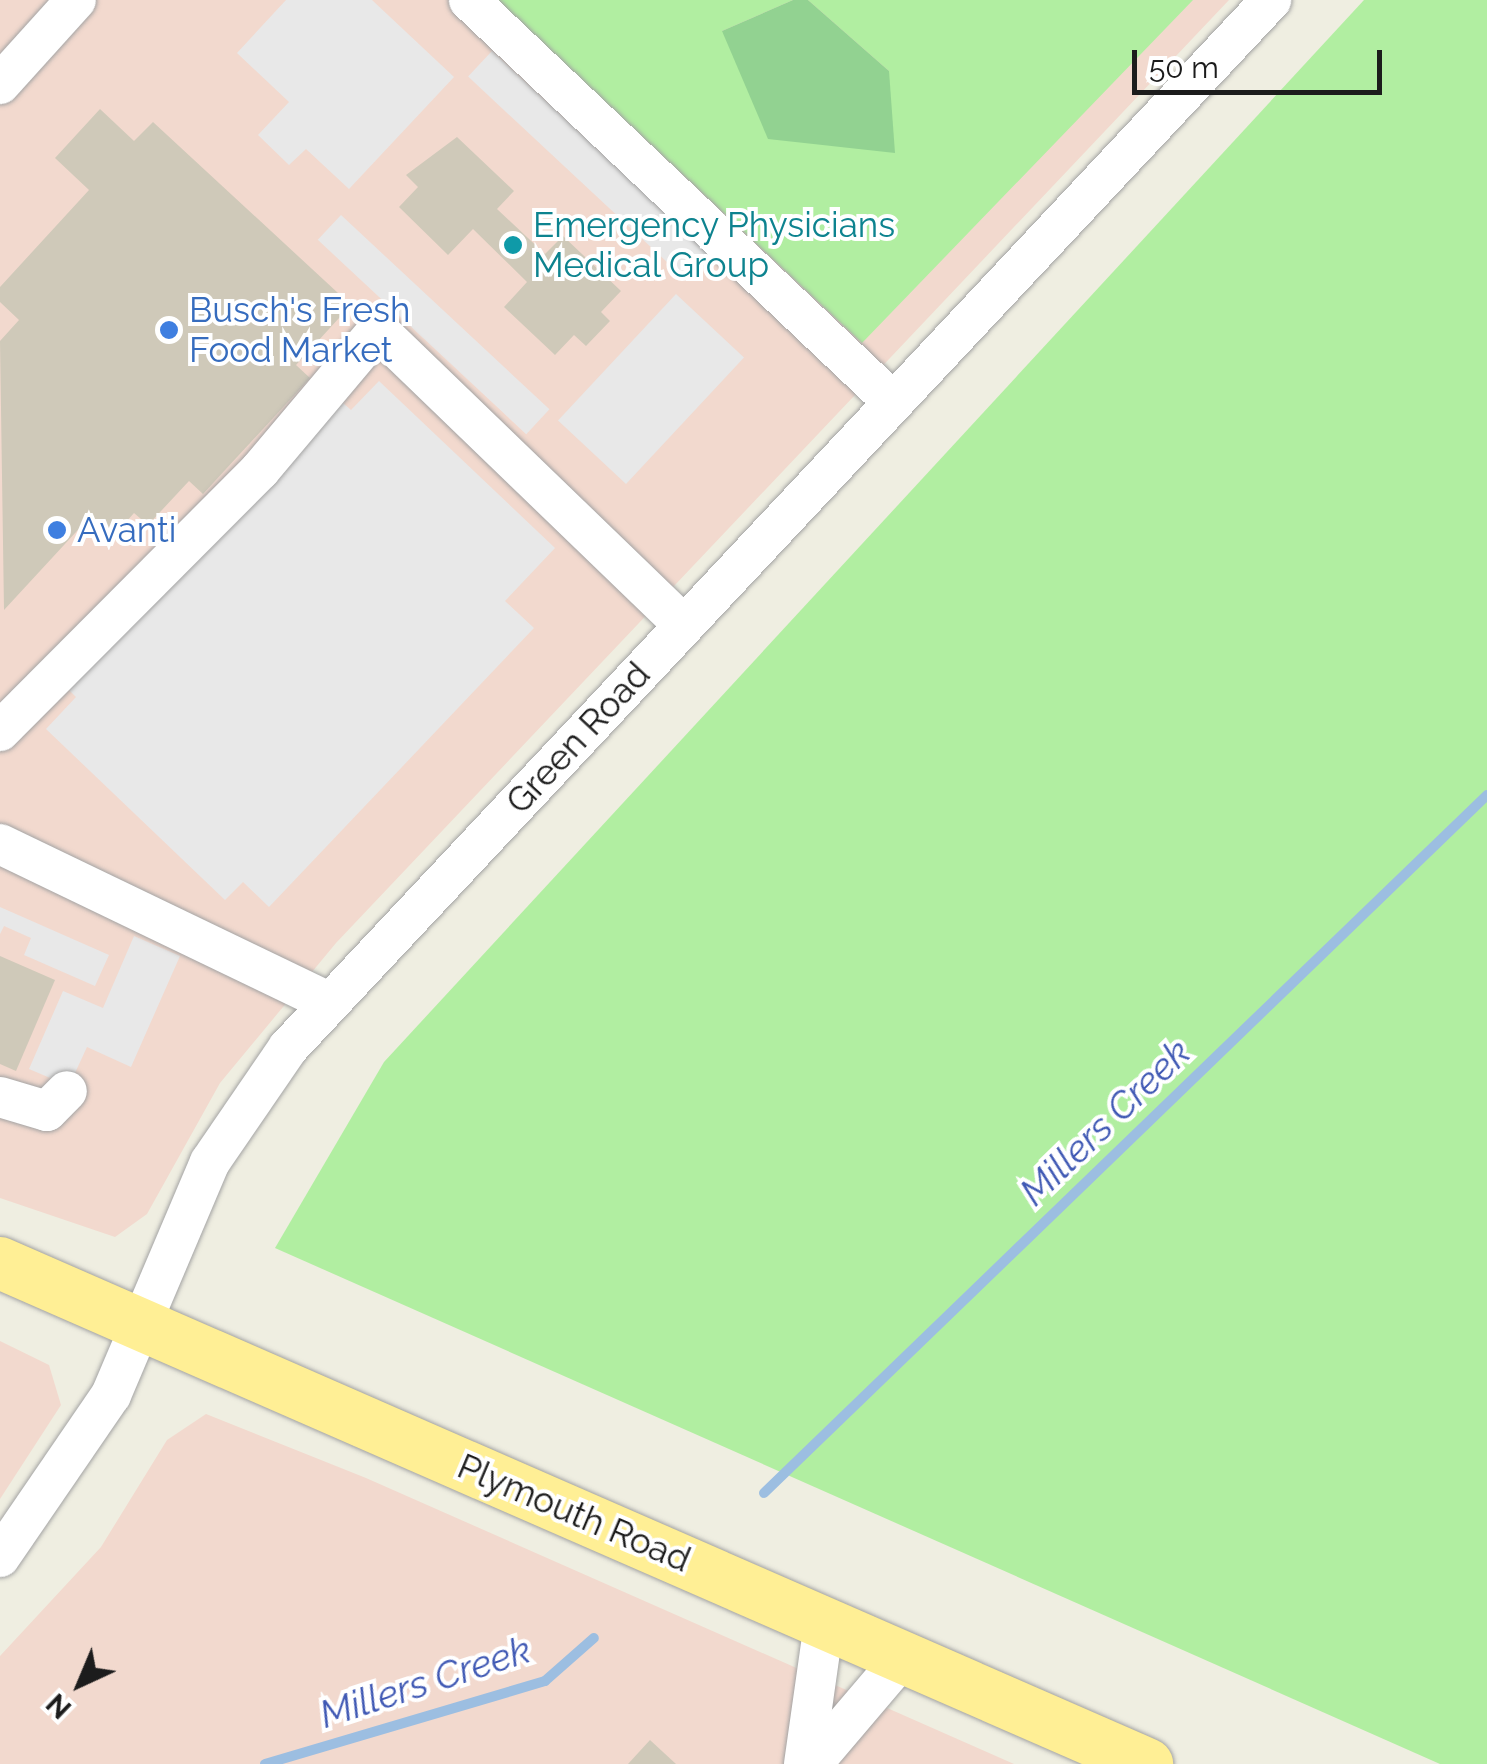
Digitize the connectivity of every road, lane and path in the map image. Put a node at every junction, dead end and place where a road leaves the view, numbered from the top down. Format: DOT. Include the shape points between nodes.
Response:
graph roads {
  1 [pos="76,0"];
  2 [pos="469,0"];
  3 [pos="1270,0"];
  4 [pos="0,84"];
  5 [pos="893,402"];
  6 [pos="684,625"];
  7 [pos="0,731"];
  8 [pos="0,844"];
  9 [pos="330,1002"];
  10 [pos="67,1091"];
  11 [pos="0,1097"];
  12 [pos="0,1263"];
  13 [pos="139,1324"];
  14 [pos="0,1557"];
  15 [pos="824,1623"];
  16 [pos="903,1657"];
  17 [pos="804,1764"];
  18 [pos="812,1764"];
  19 [pos="1147,1764"];
  1 -- 4 [label="street"];
  2 -- 5 [label="street"];
  3 -- 5 [label="street, Green Road"];
  5 -- 6 [label="street, Green Road"];
  6 -- 7 [label="street" via="378,330 260,470"];
  6 -- 9 [label="street, Green Road"];
  8 -- 9 [label="street"];
  9 -- 13 [label="street, Green Road" via="210,1162"];
  10 -- 11 [label="street" via="47,1110"];
  12 -- 13 [label="main road, Plymouth Road"];
  13 -- 14 [label="street, Green Road" via="110,1395"];
  13 -- 15 [label="main road, Plymouth Road"];
  15 -- 16 [label="main road, Plymouth Road"];
  15 -- 17 [label="street"];
  16 -- 18 [label="street"];
  16 -- 19 [label="main road, Plymouth Road"];
}
